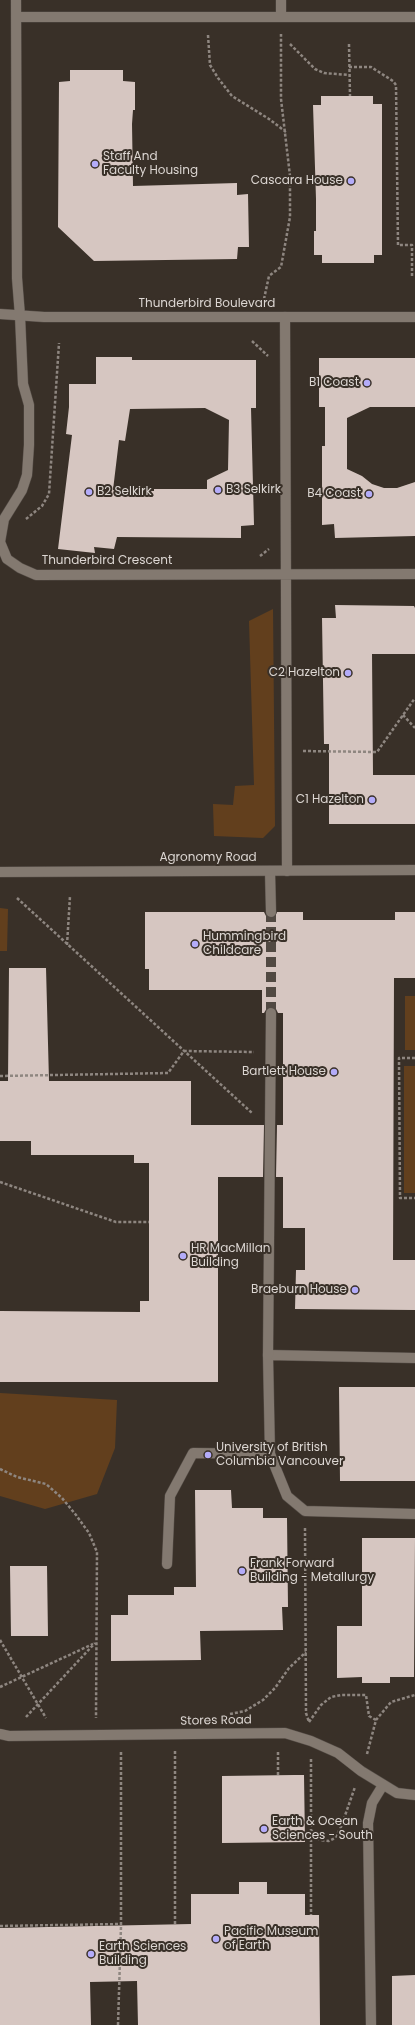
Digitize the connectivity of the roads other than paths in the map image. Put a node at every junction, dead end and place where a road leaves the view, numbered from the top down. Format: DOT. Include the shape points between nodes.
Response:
graph roads {
  1 [pos="16,0"];
  2 [pos="281,0"];
  3 [pos="281,16"];
  4 [pos="16,17"];
  5 [pos="415,17"];
  6 [pos="0,314"];
  7 [pos="20,316"];
  8 [pos="285,317"];
  9 [pos="415,317"];
  10 [pos="286,574"];
  11 [pos="415,574"];
  12 [pos="415,870"];
  13 [pos="270,871"];
  14 [pos="287,871"];
  15 [pos="0,872"];
  16 [pos="271,912"];
  17 [pos="271,1013"];
  18 [pos="268,1355"];
  19 [pos="415,1358"];
  20 [pos="270,1454"];
  21 [pos="415,1514"];
  22 [pos="167,1564"];
  23 [pos="4,1735"];
  24 [pos="383,1785"];
  25 [pos="415,1795"];
  26 [pos="371,2025"];
  1 -- 4 [label="street, Thunderbird Crescent"];
  2 -- 3 [label="street"];
  3 -- 4 [label="street"];
  3 -- 5 [label="street"];
  4 -- 7 [label="street, Thunderbird Crescent" via="17,278"];
  6 -- 7 [label="street, Thunderbird Boulevard"];
  7 -- 8 [label="street, Thunderbird Boulevard"];
  7 -- 10 [label="street, Thunderbird Crescent" via="23,384 29,405 29,445 22,490 4,519 0,542 7,559 36,574"];
  8 -- 9 [label="street, Thunderbird Boulevard"];
  8 -- 10 [label="street"];
  10 -- 11 [label="street, Thunderbird Crescent"];
  10 -- 14 [label="street"];
  12 -- 14 [label="street, Agronomy Road"];
  13 -- 14 [label="street, Agronomy Road"];
  13 -- 15 [label="street, Agronomy Road"];
  13 -- 16 [label="street"];
  17 -- 18 [label="street"];
  18 -- 19 [label="street"];
  18 -- 20 [label="street"];
  20 -- 21 [label="street" via="286,1496 305,1511"];
  20 -- 22 [label="street" via="193,1453 170,1496"];
  23 -- 24 [label="street, Stores Road" via="285,1733 338,1753"];
  24 -- 25 [label="street, Stores Road" via="397,1793"];
  24 -- 26 [label="street" via="372,1803 368,1822"];
}
